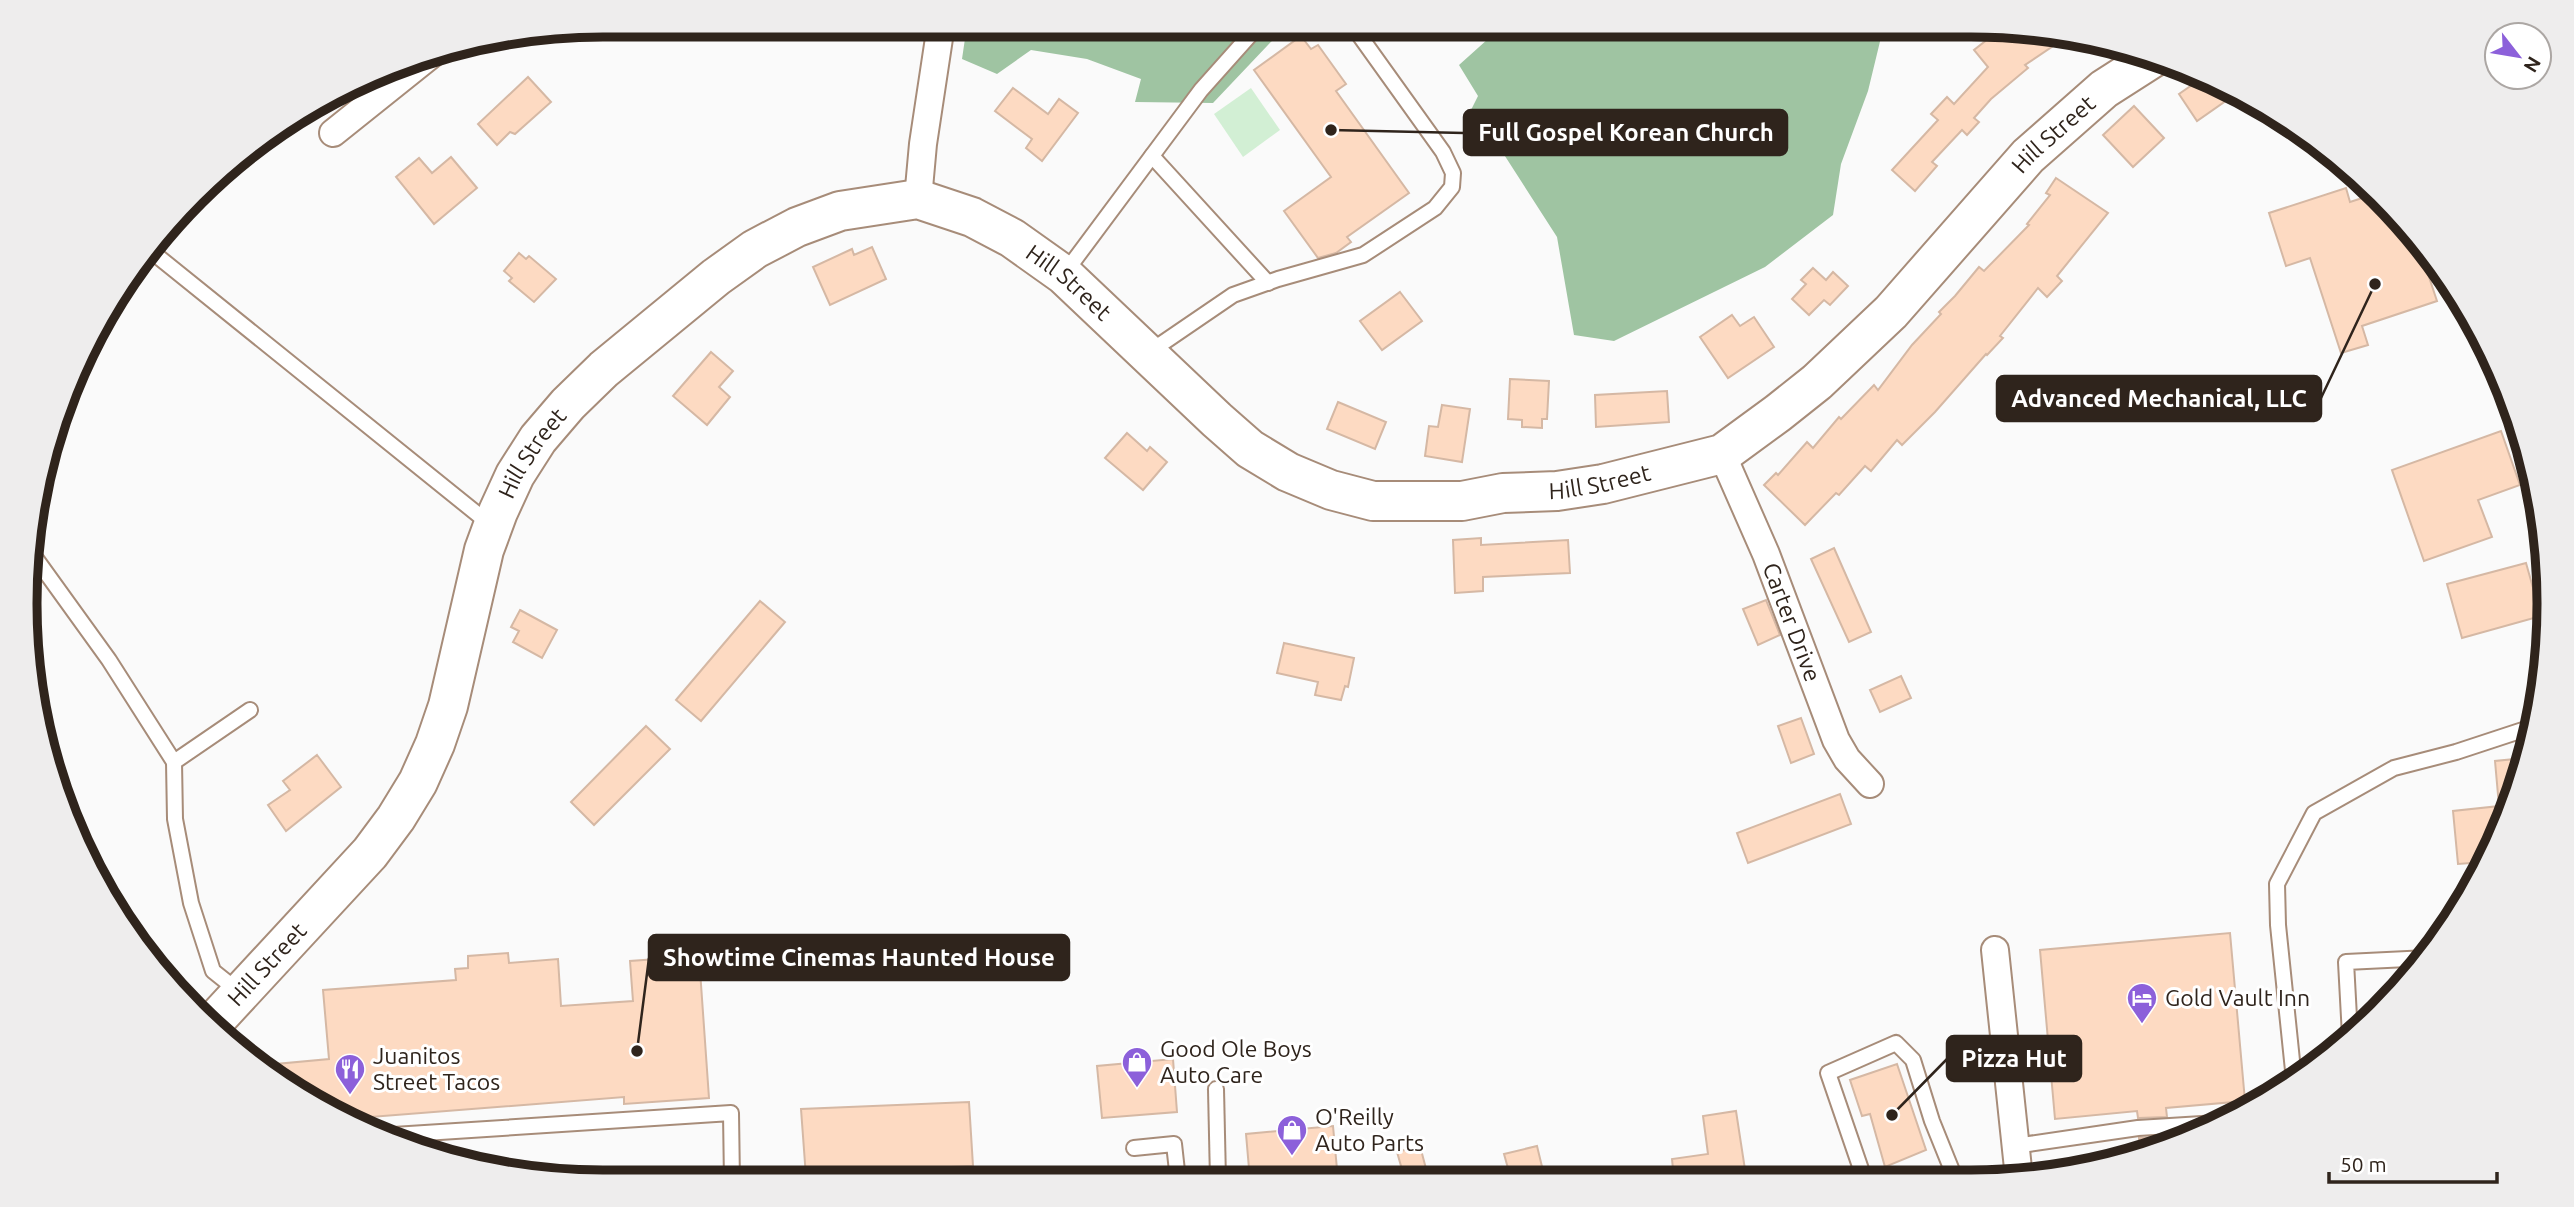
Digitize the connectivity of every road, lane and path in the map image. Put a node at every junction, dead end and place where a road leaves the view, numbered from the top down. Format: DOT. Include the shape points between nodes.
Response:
graph roads {
  1 [pos="939,37"];
  2 [pos="1248,37"];
  3 [pos="1361,37"];
  4 [pos="2143,64"];
  5 [pos="410,71"];
  6 [pos="333,133"];
  7 [pos="1152,156"];
  8 [pos="918,199"];
  9 [pos="156,255"];
  10 [pos="1063,275"];
  11 [pos="1268,283"];
  12 [pos="1146,354"];
  13 [pos="1722,454"];
  14 [pos="492,526"];
  15 [pos="38,563"];
  16 [pos="250,710"];
  17 [pos="2523,730"];
  18 [pos="174,762"];
  19 [pos="1870,784"];
  20 [pos="1995,950"];
  21 [pos="2412,959"];
  22 [pos="241,993"];
  23 [pos="218,1018"];
  24 [pos="2349,1025"];
  25 [pos="2293,1069"];
  26 [pos="1216,1089"];
  27 [pos="2192,1125"];
  28 [pos="406,1134"];
  29 [pos="2015,1146"];
  30 [pos="1134,1148"];
  31 [pos="2018,1168"];
  32 [pos="732,1170"];
  33 [pos="1177,1170"];
  34 [pos="1218,1170"];
  35 [pos="1861,1170"];
  36 [pos="1952,1170"];
  1 -- 8 [label="street"];
  2 -- 7 [label="lane"];
  3 -- 11 [label="lane" via="1443,152 1453,173 1452,187 1435,208 1363,255"];
  4 -- 13 [label="street, Hill Street" via="2104,89 2028,156 1891,312 1817,382"];
  5 -- 6 [label="street"];
  7 -- 10 [label="lane"];
  7 -- 11 [label="lane"];
  8 -- 10 [label="street, Hill Street" via="972,217 1012,238"];
  8 -- 14 [label="street, Hill Street" via="840,211 808,223 755,249 716,277 568,404 521,466"];
  9 -- 14 [label="lane"];
  10 -- 12 [label="street, Hill Street"];
  11 -- 12 [label="lane" via="1234,295"];
  12 -- 13 [label="street, Hill Street" via="1250,449 1288,472 1373,501 1462,501 1503,493 1557,491"];
  13 -- 19 [label="street, Carter Drive" via="1766,554 1836,740"];
  14 -- 22 [label="street, Hill Street" via="449,706 418,782 370,853"];
  15 -- 18 [label="lane" via="109,660"];
  16 -- 18 [label="lane"];
  17 -- 25 [label="lane" via="2394,768 2314,813 2277,884"];
  18 -- 22 [label="lane" via="175,819 191,903 213,971"];
  20 -- 29 [label="street"];
  21 -- 24 [label="lane" via="2346,962"];
  22 -- 23 [label="street, Hill Street"];
  26 -- 34 [label="lane"];
  27 -- 29 [label="lane"];
  28 -- 32 [label="lane" via="732,1113"];
  29 -- 31 [label="street"];
  30 -- 33 [label="lane" via="1174,1144"];
  35 -- 36 [label="lane" via="1828,1073 1896,1043 1913,1060"];
}
